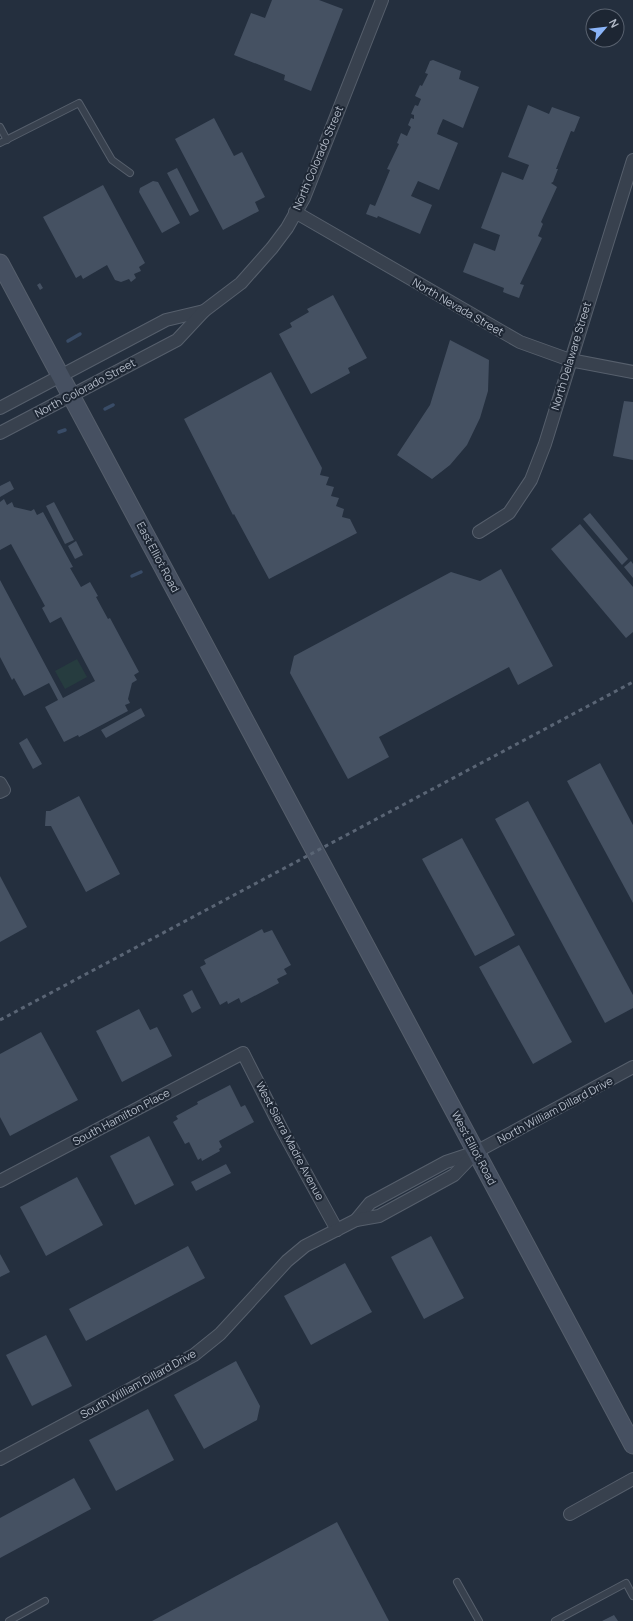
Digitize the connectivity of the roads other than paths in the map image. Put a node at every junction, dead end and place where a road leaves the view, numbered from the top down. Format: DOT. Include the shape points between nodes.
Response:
graph roads {
  1 [pos="382,0"];
  2 [pos="0,126"];
  3 [pos="7,140"];
  4 [pos="0,143"];
  5 [pos="633,160"];
  6 [pos="130,173"];
  7 [pos="295,212"];
  8 [pos="0,263"];
  9 [pos="204,311"];
  10 [pos="570,360"];
  11 [pos="633,372"];
  12 [pos="61,376"];
  13 [pos="72,395"];
  14 [pos="0,408"];
  15 [pos="0,433"];
  16 [pos="479,532"];
  17 [pos="316,851"];
  18 [pos="243,1053"];
  19 [pos="633,1067"];
  20 [pos="476,1152"];
  21 [pos="0,1181"];
  22 [pos="338,1230"];
  23 [pos="633,1445"];
  24 [pos="0,1459"];
  25 [pos="633,1479"];
  26 [pos="570,1514"];
  27 [pos="457,1582"];
  28 [pos="633,1596"];
  29 [pos="45,1602"];
  30 [pos="9,1621"];
  31 [pos="479,1621"];
  32 [pos="555,1621"];
  1 -- 7 [label="street, North Colorado Street" via="304,198"];
  2 -- 3 [label="lane"];
  3 -- 4 [label="lane"];
  3 -- 6 [label="lane" via="78,103 112,160"];
  5 -- 10 [label="street, North Delaware Street"];
  7 -- 9 [label="street, North Colorado Street" via="272,248 241,283"];
  7 -- 10 [label="street, North Nevada Street" via="520,342"];
  8 -- 12 [label="main road, East Elliot Road"];
  9 -- 12 [label="street, North Colorado Street" via="166,320"];
  9 -- 13 [label="street, North Colorado Street" via="177,340"];
  10 -- 11 [label="street, North Nevada Street"];
  10 -- 16 [label="street, North Delaware Street" via="545,444 531,480 509,513"];
  12 -- 13 [label="main road, East Elliot Road"];
  12 -- 14 [label="street, North Colorado Street"];
  13 -- 15 [label="street, North Colorado Street"];
  13 -- 17 [label="main road, East Elliot Road"];
  17 -- 20 [label="main road, West Elliot Road"];
  18 -- 21 [label="street, South Hamilton Place"];
  18 -- 22 [label="street, West Sierra Madre Avenue"];
  19 -- 20 [label="street, North William Dillard Drive"];
  20 -- 22 [label="street, South William Dillard Drive" via="454,1175 379,1216 356,1220"];
  20 -- 23 [label="main road, West Elliot Road"];
  22 -- 24 [label="street, South William Dillard Drive" via="305,1246 287,1261 220,1334 194,1355"];
  25 -- 26 [label="street"];
  27 -- 31 [label="lane"];
  28 -- 32 [label="lane" via="626,1583"];
  29 -- 30 [label="lane"];
}
